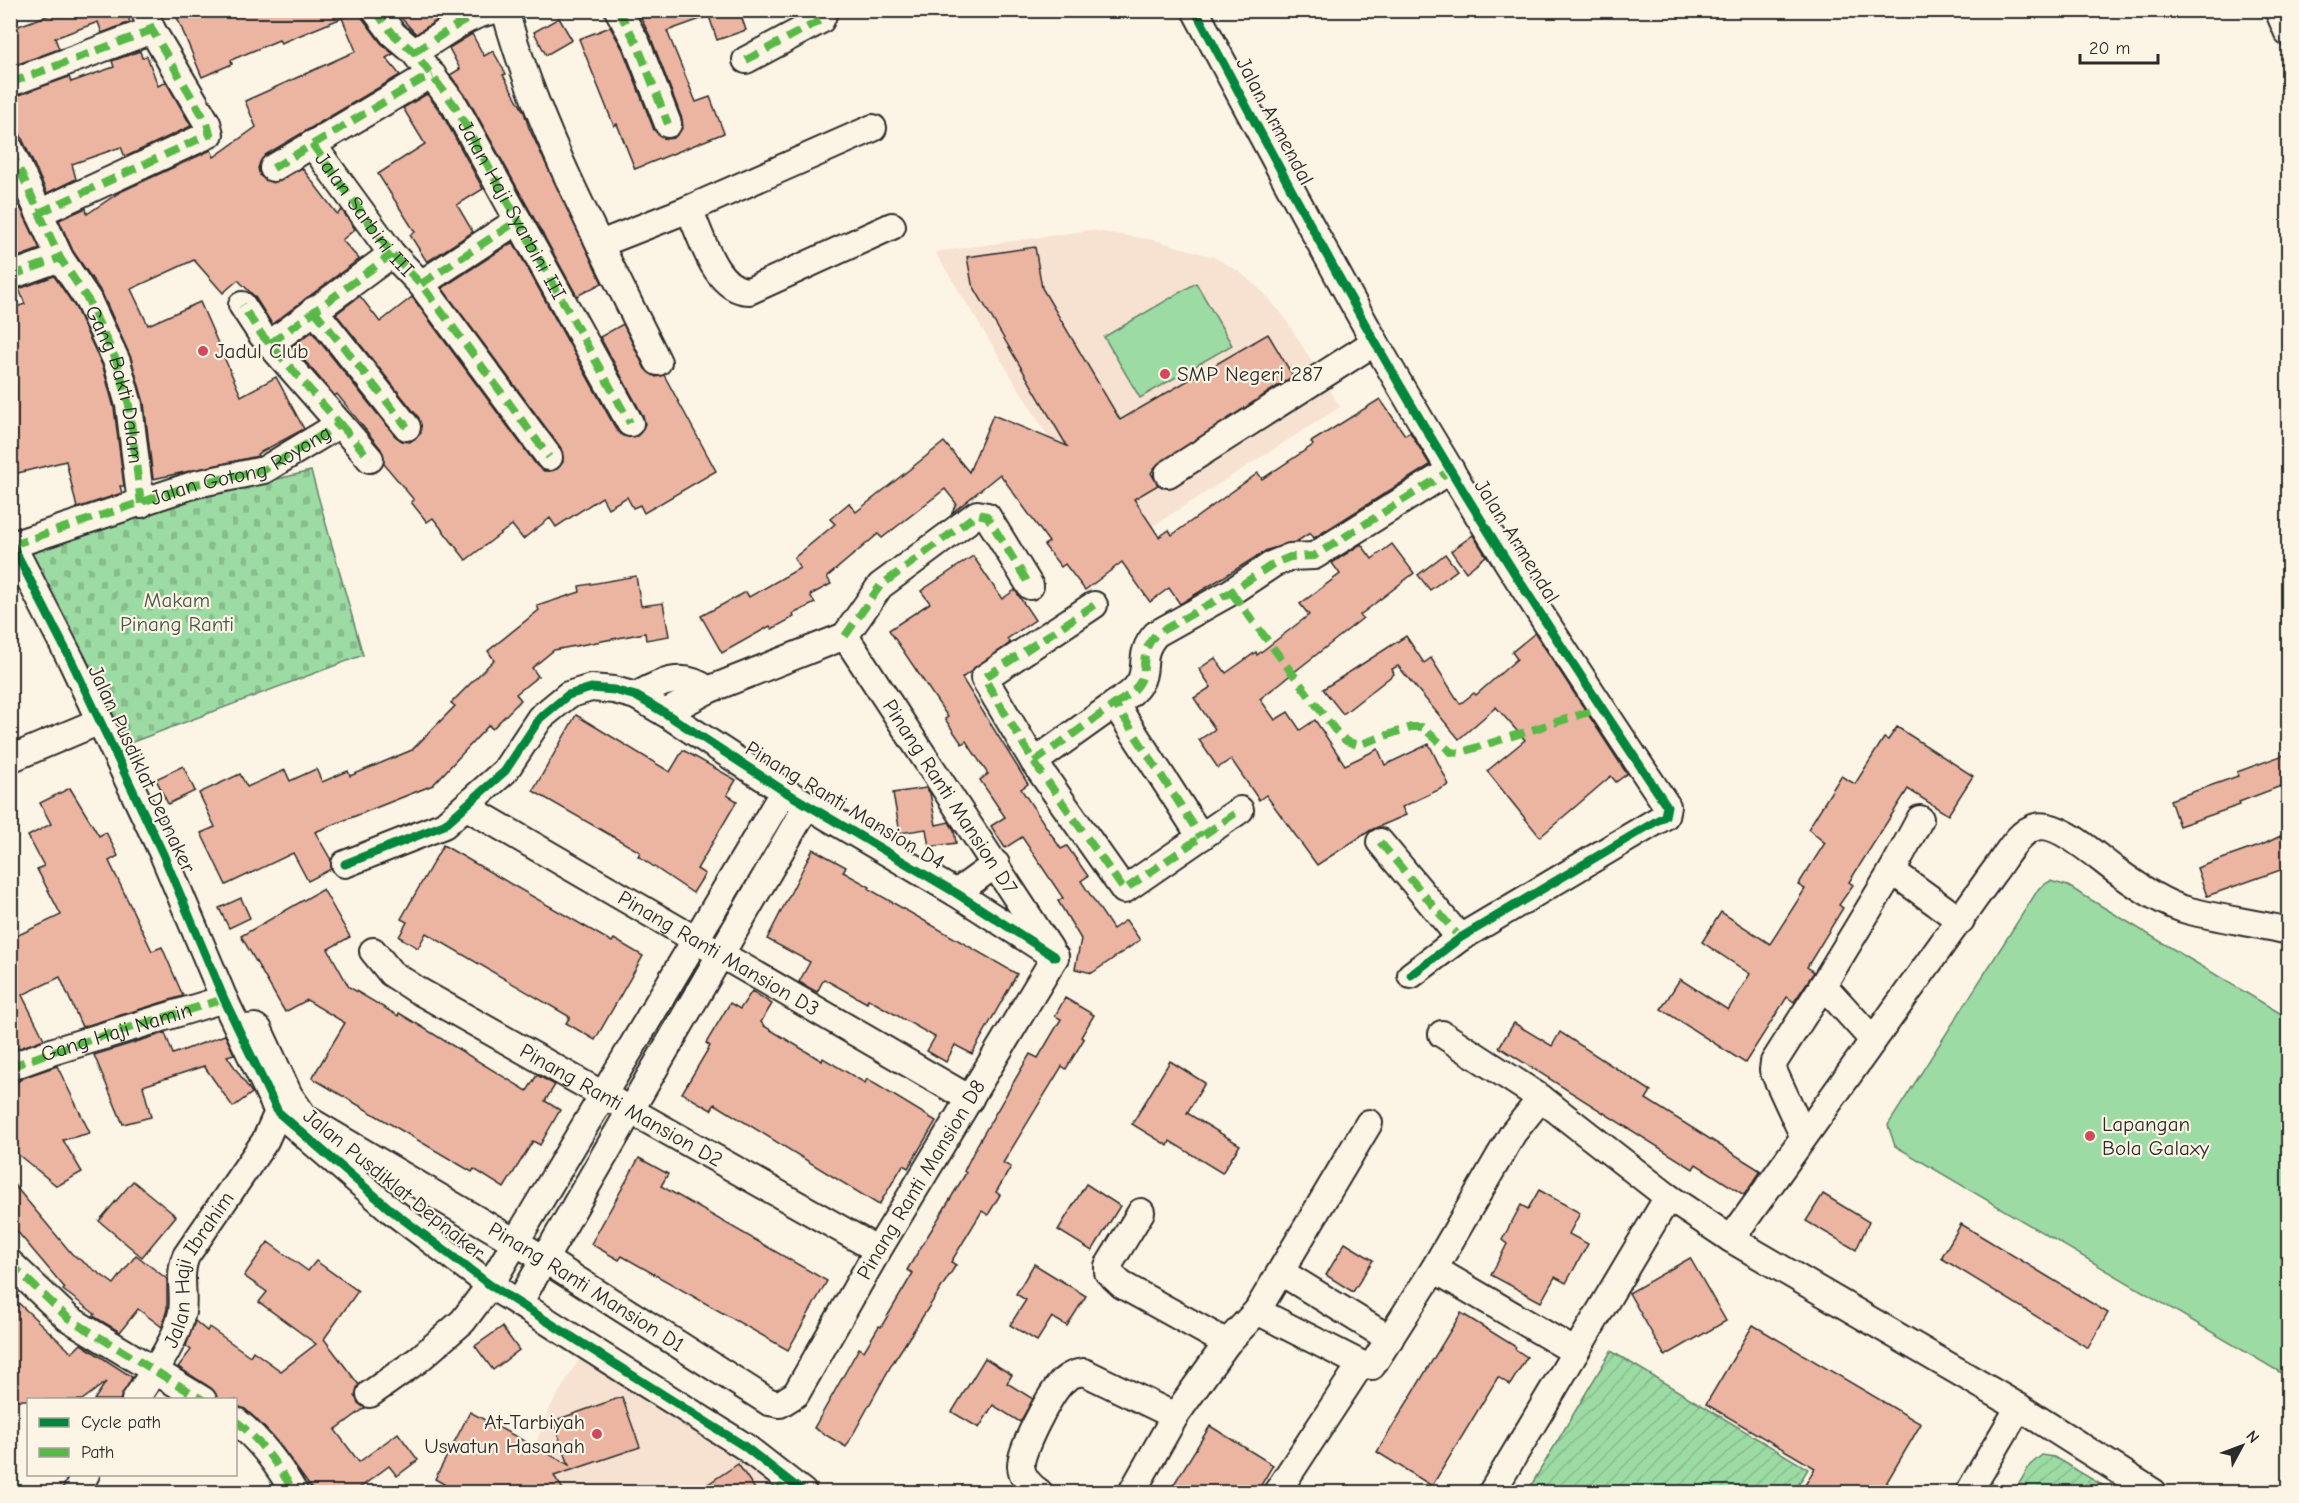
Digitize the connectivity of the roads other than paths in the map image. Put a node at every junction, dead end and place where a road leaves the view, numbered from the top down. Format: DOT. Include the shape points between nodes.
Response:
graph roads {
  1 [pos="375,10"];
  2 [pos="499,10"];
  3 [pos="505,10"];
  4 [pos="618,10"];
  5 [pos="825,10"];
  6 [pos="1197,14"];
  7 [pos="148,20"];
  8 [pos="414,52"];
  9 [pos="746,60"];
  10 [pos="433,76"];
  11 [pos="10,83"];
  12 [pos="668,124"];
  13 [pos="873,128"];
  14 [pos="312,144"];
  15 [pos="10,149"];
  16 [pos="273,168"];
  17 [pos="689,209"];
  18 [pos="39,213"];
  19 [pos="517,221"];
  20 [pos="892,226"];
  21 [pos="600,244"];
  22 [pos="392,254"];
  23 [pos="60,258"];
  24 [pos="10,276"];
  25 [pos="421,284"];
  26 [pos="242,305"];
  27 [pos="314,310"];
  28 [pos="1375,342"];
  29 [pos="271,343"];
  30 [pos="658,362"];
  31 [pos="630,423"];
  32 [pos="340,424"];
  33 [pos="407,427"];
  34 [pos="549,458"];
  35 [pos="370,459"];
  36 [pos="1451,470"];
  37 [pos="1168,474"];
  38 [pos="141,504"];
  39 [pos="11,543"];
  40 [pos="1030,586"];
  41 [pos="1094,605"];
  42 [pos="844,636"];
  43 [pos="708,690"];
  44 [pos="625,693"];
  45 [pos="1115,704"];
  46 [pos="665,713"];
  47 [pos="101,722"];
  48 [pos="10,759"];
  49 [pos="1034,762"];
  50 [pos="784,791"];
  51 [pos="807,805"];
  52 [pos="467,807"];
  53 [pos="1240,810"];
  54 [pos="1920,819"];
  55 [pos="1201,837"];
  56 [pos="1380,842"];
  57 [pos="345,864"];
  58 [pos="996,864"];
  59 [pos="1892,871"];
  60 [pos="956,892"];
  61 [pos="1961,921"];
  62 [pos="2289,931"];
  63 [pos="1460,938"];
  64 [pos="695,939"];
  65 [pos="373,951"];
  66 [pos="721,954"];
  67 [pos="1055,957"];
  68 [pos="1411,975"];
  69 [pos="1822,985"];
  70 [pos="224,999"];
  71 [pos="240,1029"];
  72 [pos="1442,1034"];
  73 [pos="1873,1040"];
  74 [pos="10,1067"];
  75 [pos="604,1093"];
  76 [pos="1541,1098"];
  77 [pos="970,1099"];
  78 [pos="631,1109"];
  79 [pos="278,1112"];
  80 [pos="1370,1123"];
  81 [pos="301,1133"];
  82 [pos="1803,1135"];
  83 [pos="265,1141"];
  84 [pos="1668,1197"];
  85 [pos="1141,1212"];
  86 [pos="1731,1239"];
  87 [pos="516,1242"];
  88 [pos="878,1250"];
  89 [pos="544,1259"];
  90 [pos="10,1263"];
  91 [pos="1434,1269"];
  92 [pos="1281,1272"];
  93 [pos="490,1285"];
  94 [pos="519,1303"];
  95 [pos="1257,1311"];
  96 [pos="1390,1339"];
  97 [pos="1227,1343"];
  98 [pos="1574,1351"];
  99 [pos="1361,1364"];
  100 [pos="155,1370"];
  101 [pos="370,1394"];
  102 [pos="136,1398"];
  103 [pos="199,1398"];
  104 [pos="787,1402"];
  105 [pos="2019,1407"];
  106 [pos="1175,1416"];
  107 [pos="237,1422"];
  108 [pos="85,1476"];
  109 [pos="789,1489"];
  110 [pos="76,1492"];
  111 [pos="294,1492"];
  112 [pos="1039,1492"];
  113 [pos="1132,1492"];
  114 [pos="1277,1492"];
  115 [pos="1492,1492"];
  116 [pos="1969,1492"];
  117 [pos="2153,1492"];
  1 -- 8 [label="street, Jalan Haji Syarbini III" via="393,34"];
  2 -- 8 [label="street" via="469,19"];
  3 -- 21 [label="street" via="530,88"];
  4 -- 12 [label="street" via="637,44"];
  5 -- 9 [label="street" via="821,20"];
  6 -- 28 [label="street, Jalan Armendal"];
  7 -- 11 [label="street"];
  7 -- 18 [label="street" via="210,134"];
  8 -- 10 [label="street, Jalan Haji Syarbini III"];
  10 -- 14 [label="street"];
  10 -- 19 [label="street, Jalan Haji Syarbini III" via="466,125"];
  13 -- 17 [label="street"];
  14 -- 16 [label="street"];
  14 -- 22 [label="street, Jalan Sarbini III"];
  15 -- 18 [label="street, Gang Bakti Dalam"];
  17 -- 20 [label="street" via="713,264 729,285 740,291 749,291"];
  17 -- 21 [label="street"];
  18 -- 23 [label="street, Gang Bakti Dalam"];
  19 -- 25 [label="street"];
  19 -- 31 [label="street, Jalan Haji Syarbini III"];
  21 -- 30 [label="street"];
  22 -- 25 [label="street, Jalan Sarbini III"];
  22 -- 27 [label="street"];
  23 -- 24 [label="street"];
  23 -- 38 [label="street, Gang Bakti Dalam" via="88,300 117,362 129,405"];
  25 -- 34 [label="street, Jalan Sarbini III"];
  26 -- 29 [label="street, Jalan Gotong Royong"];
  27 -- 29 [label="street"];
  27 -- 33 [label="street"];
  28 -- 36 [label="street, Jalan Armendal"];
  28 -- 37 [label="street"];
  29 -- 32 [label="street, Jalan Gotong Royong"];
  32 -- 35 [label="street"];
  32 -- 38 [label="street, Jalan Gotong Royong" via="264,470 196,484"];
  36 -- 45 [label="street" via="1314,556 1290,557 1273,564 1156,634 1147,644 1145,678 1134,693"];
  36 -- 63 [label="street, Jalan Armendal" via="1668,812"];
  38 -- 39 [label="street"];
  39 -- 47 [label="street, Jalan Pusdiklat Depnaker"];
  40 -- 42 [label="street" via="987,516 977,514 880,586"];
  41 -- 49 [label="street" via="984,678"];
  42 -- 43 [label="street"];
  42 -- 58 [label="street, Pinang Ranti Mansion D7"];
  43 -- 44 [label="street" via="693,681 673,680"];
  43 -- 46 [label="street"];
  44 -- 46 [label="street, Pinang Ranti Mansion D4"];
  44 -- 52 [label="street" via="591,688 568,695 540,718 505,771"];
  45 -- 49 [label="street"];
  45 -- 55 [label="street"];
  46 -- 50 [label="street, Pinang Ranti Mansion D4"];
  47 -- 48 [label="street"];
  47 -- 70 [label="street, Jalan Pusdiklat Depnaker"];
  49 -- 55 [label="street" via="1124,890"];
  50 -- 51 [label="street, Pinang Ranti Mansion D4"];
  50 -- 64 [label="street"];
  51 -- 60 [label="street, Pinang Ranti Mansion D4"];
  51 -- 66 [label="street"];
  52 -- 57 [label="street" via="444,825"];
  52 -- 64 [label="street, Pinang Ranti Mansion D3"];
  53 -- 55 [label="street"];
  54 -- 59 [label="street"];
  56 -- 63 [label="street"];
  58 -- 60 [label="street"];
  58 -- 67 [label="street, Pinang Ranti Mansion D7"];
  59 -- 61 [label="street"];
  59 -- 69 [label="street"];
  60 -- 67 [label="street, Pinang Ranti Mansion D4"];
  61 -- 62 [label="street" via="2022,836 2036,826 2071,837 2119,873 2188,911"];
  61 -- 73 [label="street"];
  63 -- 68 [label="street, Jalan Armendal"];
  64 -- 66 [label="street, Pinang Ranti Mansion D3"];
  64 -- 75 [label="street"];
  65 -- 75 [label="street, Pinang Ranti Mansion D2" via="391,973 417,990"];
  66 -- 77 [label="street, Pinang Ranti Mansion D3"];
  66 -- 78 [label="street"];
  67 -- 77 [label="street, Pinang Ranti Mansion D8"];
  69 -- 73 [label="street"];
  69 -- 82 [label="street" via="1774,1062 1773,1070"];
  70 -- 71 [label="street, Jalan Pusdiklat Depnaker"];
  70 -- 74 [label="street, Gang Haji Namin"];
  71 -- 79 [label="street, Jalan Pusdiklat Depnaker"];
  71 -- 87 [label="street, Pinang Ranti Mansion D1" via="259,1030 288,1095 304,1118"];
  72 -- 76 [label="street"];
  73 -- 82 [label="street"];
  75 -- 78 [label="street, Pinang Ranti Mansion D2"];
  75 -- 87 [label="street"];
  76 -- 84 [label="street"];
  76 -- 91 [label="street" via="1513,1134"];
  77 -- 88 [label="street, Pinang Ranti Mansion D8"];
  78 -- 88 [label="street, Pinang Ranti Mansion D2"];
  78 -- 89 [label="street"];
  79 -- 81 [label="street, Jalan Pusdiklat Depnaker"];
  79 -- 83 [label="street, Jalan Haji Ibrahim"];
  80 -- 92 [label="street"];
  81 -- 83 [label="street"];
  81 -- 93 [label="street, Jalan Pusdiklat Depnaker" via="391,1210"];
  82 -- 86 [label="street"];
  83 -- 100 [label="street, Jalan Haji Ibrahim" via="186,1256 182,1312"];
  84 -- 86 [label="street"];
  84 -- 98 [label="street"];
  85 -- 97 [label="street" via="1108,1272 1122,1285"];
  86 -- 105 [label="street"];
  87 -- 89 [label="street, Pinang Ranti Mansion D1"];
  87 -- 93 [label="street"];
  88 -- 104 [label="street, Pinang Ranti Mansion D8" via="796,1394"];
  89 -- 94 [label="street"];
  89 -- 104 [label="street, Pinang Ranti Mansion D1" via="769,1402"];
  90 -- 100 [label="street" via="68,1318"];
  91 -- 96 [label="street"];
  91 -- 98 [label="street"];
  92 -- 95 [label="street"];
  92 -- 96 [label="street"];
  93 -- 94 [label="street, Jalan Pusdiklat Depnaker"];
  93 -- 101 [label="street" via="463,1321"];
  94 -- 109 [label="street, Jalan Pusdiklat Depnaker" via="744,1446"];
  95 -- 97 [label="street"];
  95 -- 99 [label="street"];
  96 -- 99 [label="street" via="1372,1366"];
  97 -- 106 [label="street"];
  98 -- 115 [label="street"];
  99 -- 114 [label="street"];
  100 -- 102 [label="street, Jalan Haji Ibrahim"];
  100 -- 103 [label="street"];
  105 -- 116 [label="street"];
  105 -- 117 [label="street"];
  106 -- 112 [label="street" via="1084,1372 1073,1374 1057,1387 1023,1452 1024,1476"];
  106 -- 113 [label="street"];
  107 -- 111 [label="street" via="275,1461"];
  108 -- 110 [label="street"];
}
